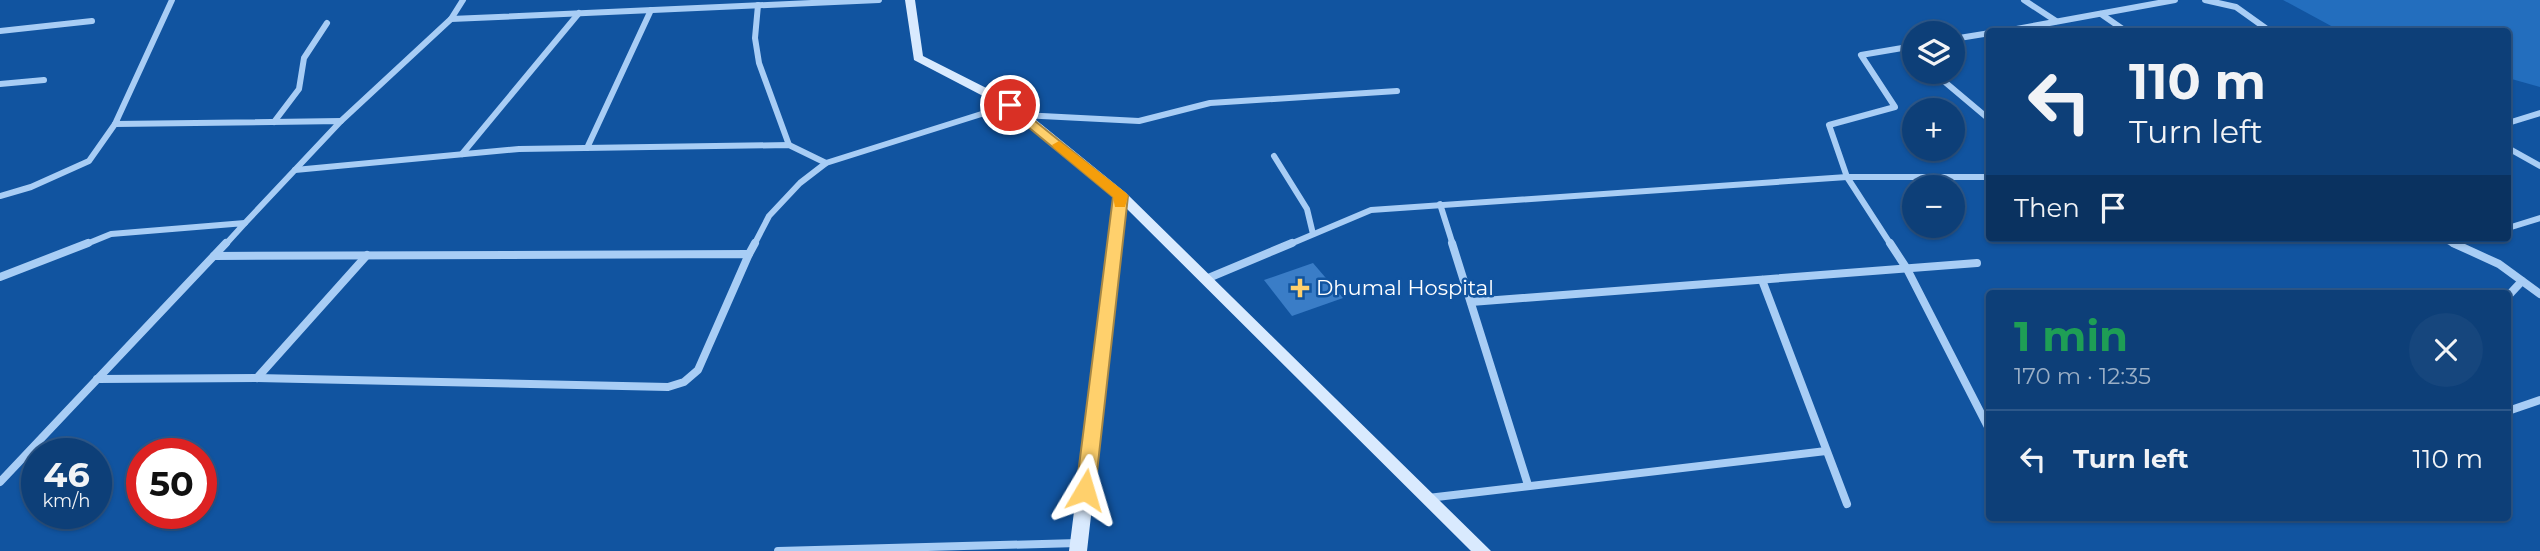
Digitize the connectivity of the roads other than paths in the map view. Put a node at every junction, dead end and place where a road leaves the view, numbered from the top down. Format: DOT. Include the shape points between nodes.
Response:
graph roads {
  1 [pos="172,0"];
  2 [pos="463,0"];
  3 [pos="878,0"];
  4 [pos="910,0"];
  5 [pos="2024,0"];
  6 [pos="2175,0"];
  7 [pos="2205,0"];
  8 [pos="2158,1"];
  9 [pos="758,5"];
  10 [pos="651,10"];
  11 [pos="579,13"];
  12 [pos="2101,14"];
  13 [pos="451,19"];
  14 [pos="92,21"];
  15 [pos="2057,22"];
  16 [pos="327,23"];
  17 [pos="2023,28"];
  18 [pos="2121,28"];
  19 [pos="2265,28"];
  20 [pos="0,31"];
  21 [pos="1986,34"];
  22 [pos="1965,37"];
  23 [pos="1902,48"];
  24 [pos="44,80"];
  25 [pos="0,84"];
  26 [pos="1947,84"];
  27 [pos="1396,91"];
  28 [pos="1010,105"];
  29 [pos="2540,113"];
  30 [pos="1022,115"];
  31 [pos="1986,117"];
  32 [pos="341,121"];
  33 [pos="274,122"];
  34 [pos="2511,122"];
  35 [pos="115,124"];
  36 [pos="789,145"];
  37 [pos="587,148"];
  38 [pos="2511,150"];
  39 [pos="462,154"];
  40 [pos="1274,156"];
  41 [pos="826,163"];
  42 [pos="2540,166"];
  43 [pos="295,170"];
  44 [pos="1847,177"];
  45 [pos="1986,177"];
  46 [pos="0,196"];
  47 [pos="1121,196"];
  48 [pos="1440,204"];
  49 [pos="2540,218"];
  50 [pos="245,223"];
  51 [pos="2511,227"];
  52 [pos="1314,234"];
  53 [pos="2454,242"];
  54 [pos="749,254"];
  55 [pos="367,255"];
  56 [pos="214,256"];
  57 [pos="1977,264"];
  58 [pos="1907,269"];
  59 [pos="0,277"];
  60 [pos="1206,279"];
  61 [pos="1762,280"];
  62 [pos="2522,281"];
  63 [pos="2511,293"];
  64 [pos="2540,294"];
  65 [pos="1471,302"];
  66 [pos="257,378"];
  67 [pos="97,379"];
  68 [pos="2540,400"];
  69 [pos="2511,410"];
  70 [pos="1986,423"];
  71 [pos="1826,451"];
  72 [pos="0,482"];
  73 [pos="1528,485"];
  74 [pos="1429,498"];
  75 [pos="1847,504"];
  76 [pos="1078,547"];
  77 [pos="778,551"];
  78 [pos="1482,551"];
  1 -- 35 [label="street"];
  2 -- 13 [label="street"];
  3 -- 9 [label="street"];
  4 -- 28 [label="main road" via="918,58"];
  5 -- 15 [label="street"];
  6 -- 8 [label="street"];
  7 -- 19 [label="street" via="2236,7"];
  8 -- 12 [label="street"];
  9 -- 10 [label="street"];
  9 -- 36 [label="street" via="755,38 759,63"];
  10 -- 11 [label="street"];
  10 -- 37 [label="street"];
  11 -- 13 [label="street"];
  11 -- 39 [label="street"];
  12 -- 15 [label="street"];
  12 -- 18 [label="street"];
  13 -- 32 [label="street"];
  14 -- 20 [label="street"];
  15 -- 17 [label="street"];
  16 -- 33 [label="street" via="304,58 299,89"];
  21 -- 22 [label="street"];
  23 -- 44 [label="street" via="1861,55 1895,107 1829,125"];
  24 -- 25 [label="street"];
  26 -- 31 [label="street"];
  27 -- 30 [label="street" via="1210,103 1139,121"];
  28 -- 30 [label="main road"];
  28 -- 41 [label="street"];
  29 -- 34 [label="street"];
  30 -- 47 [label="main road"];
  32 -- 33 [label="street"];
  32 -- 43 [label="street"];
  33 -- 35 [label="street"];
  35 -- 46 [label="street" via="89,161"];
  36 -- 37 [label="street"];
  36 -- 41 [label="street"];
  37 -- 39 [label="street"];
  38 -- 42 [label="street"];
  39 -- 43 [label="street"];
  40 -- 52 [label="street" via="1307,209"];
  41 -- 54 [label="street" via="769,216"];
  43 -- 50 [label="street"];
  44 -- 45 [label="street"];
  44 -- 48 [label="street"];
  44 -- 58 [label="street"];
  47 -- 60 [label="main road"];
  47 -- 76 [label="main road"];
  48 -- 52 [label="street" via="1371,211"];
  48 -- 65 [label="street"];
  49 -- 51 [label="street"];
  50 -- 56 [label="street"];
  50 -- 59 [label="street" via="111,234"];
  52 -- 60 [label="street"];
  53 -- 62 [label="street"];
  54 -- 55 [label="street"];
  54 -- 66 [label="street" via="698,370 676,387"];
  55 -- 56 [label="street"];
  55 -- 66 [label="street"];
  56 -- 67 [label="street"];
  57 -- 58 [label="street"];
  58 -- 61 [label="street"];
  58 -- 70 [label="street"];
  60 -- 74 [label="main road"];
  61 -- 65 [label="street"];
  61 -- 71 [label="street"];
  62 -- 63 [label="street"];
  62 -- 64 [label="street"];
  65 -- 73 [label="street"];
  66 -- 67 [label="street"];
  67 -- 72 [label="street"];
  68 -- 69 [label="street"];
  71 -- 73 [label="street"];
  71 -- 75 [label="street"];
  73 -- 74 [label="street"];
  74 -- 78 [label="main road"];
  76 -- 77 [label="street"];
}
